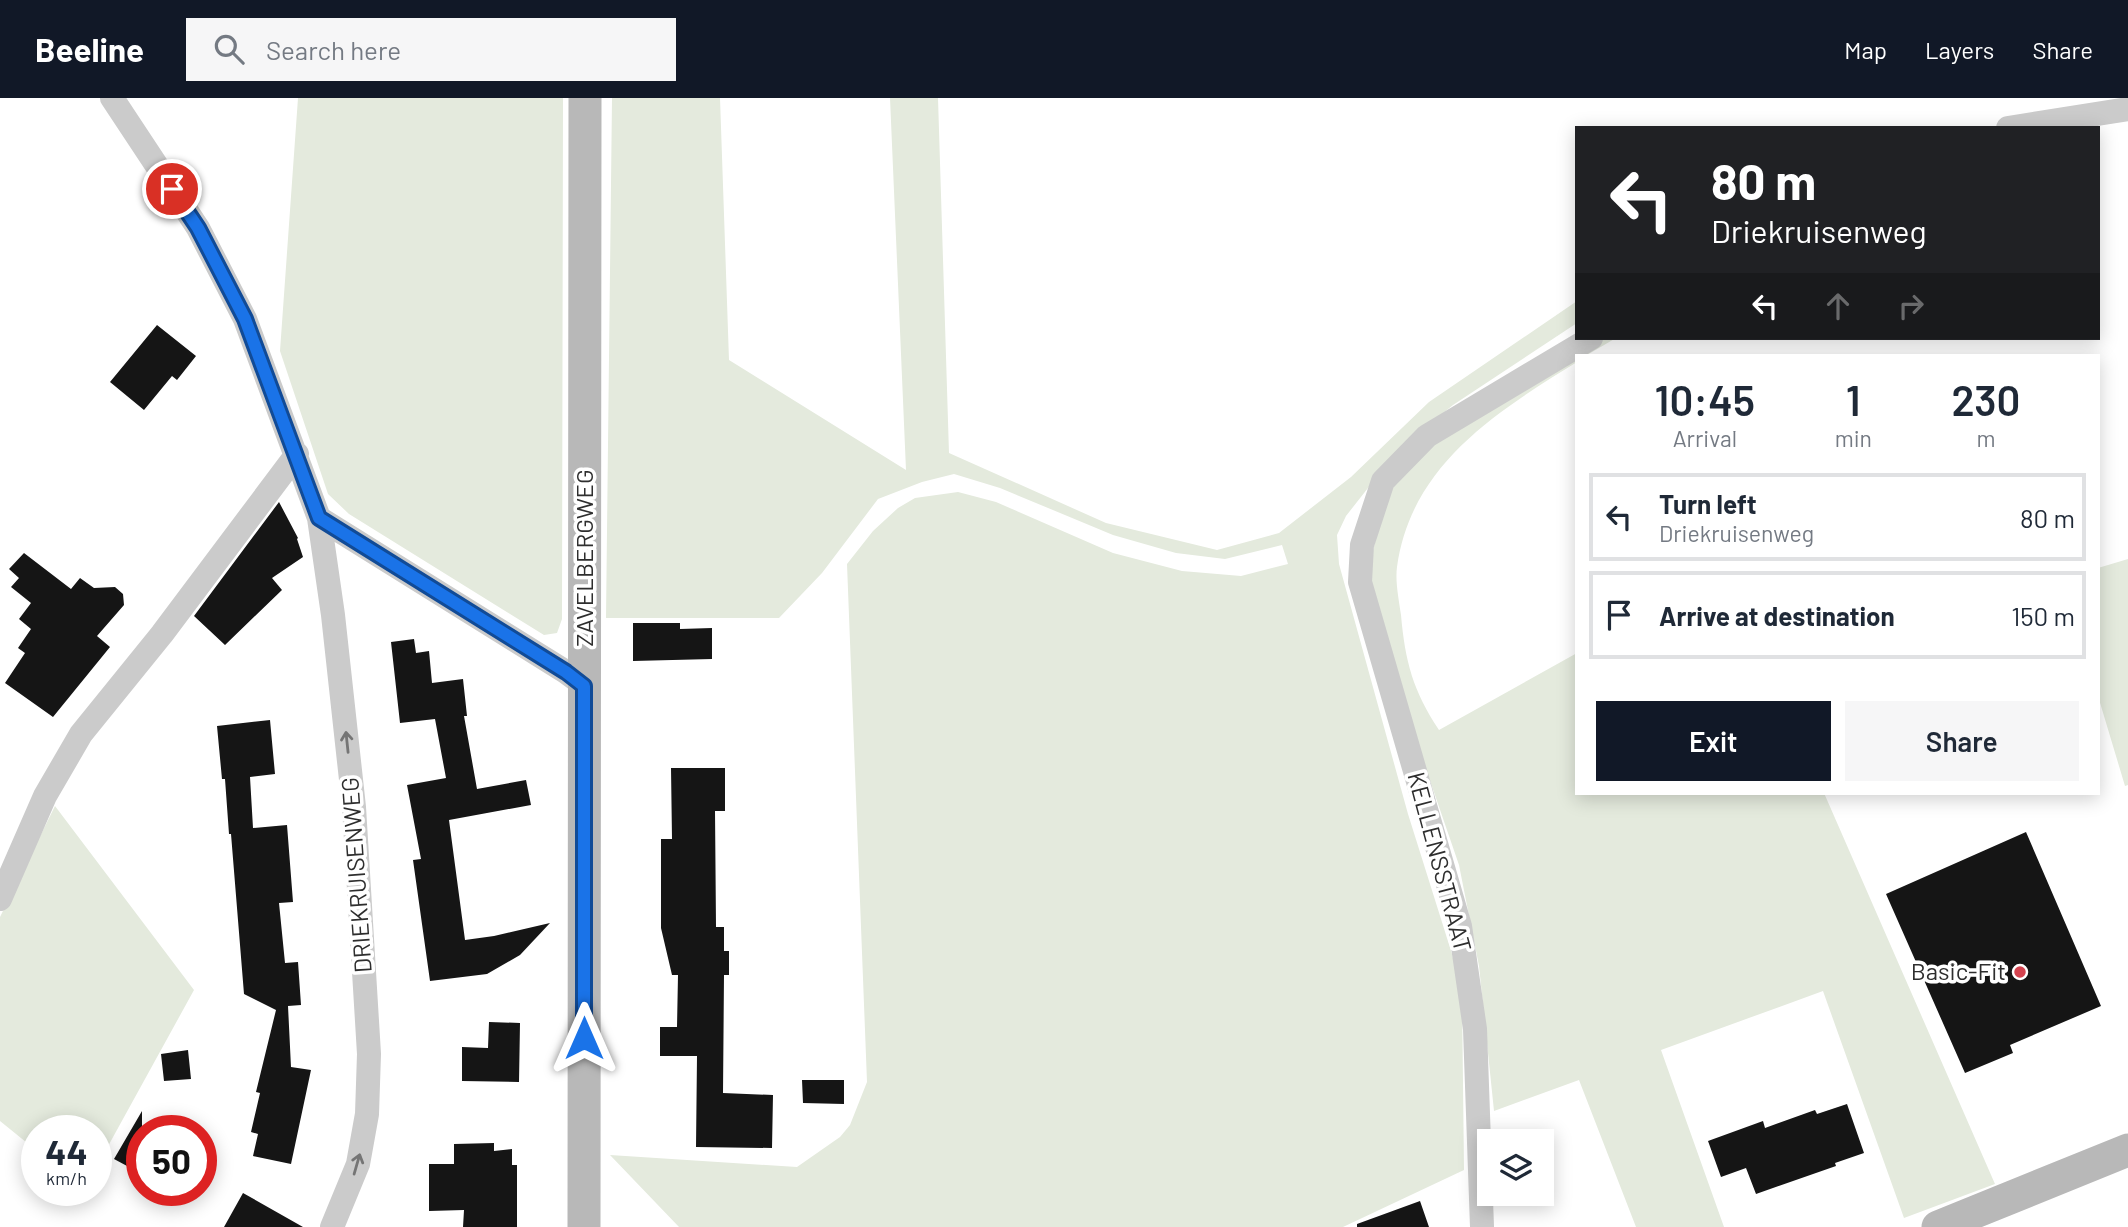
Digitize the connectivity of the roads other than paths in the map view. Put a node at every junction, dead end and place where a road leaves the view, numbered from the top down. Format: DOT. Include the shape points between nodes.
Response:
graph roads {
  1 [pos="112,98"];
  2 [pos="584,98"];
  3 [pos="2128,109"];
  4 [pos="2020,126"];
  5 [pos="1588,340"];
  6 [pos="297,454"];
  7 [pos="319,518"];
  8 [pos="584,686"];
  9 [pos="0,899"];
  10 [pos="2128,1150"];
  11 [pos="332,1227"];
  12 [pos="584,1227"];
  13 [pos="1482,1227"];
  14 [pos="1938,1227"];
  1 -- 6 [label="street, DRIEKRUISENWEG" via="198,228 245,319"];
  2 -- 8 [label="main road, ZAVELBERGWEG"];
  3 -- 4 [label="street"];
  5 -- 13 [label="street, KELLENSSTRAAT" via="1427,436 1383,481 1362,545 1360,582 1460,926 1475,1029"];
  6 -- 7 [label="street, DRIEKRUISENWEG"];
  6 -- 9 [label="street" via="81,734 45,796"];
  7 -- 8 [label="street"];
  11 -- 7 [label="street, DRIEKRUISENWEG, one-way" via="358,1164 368,1114 369,1054 354,807"];
  8 -- 12 [label="main road, ZAVELBERGWEG"];
  10 -- 14 [label="main road"];
}
